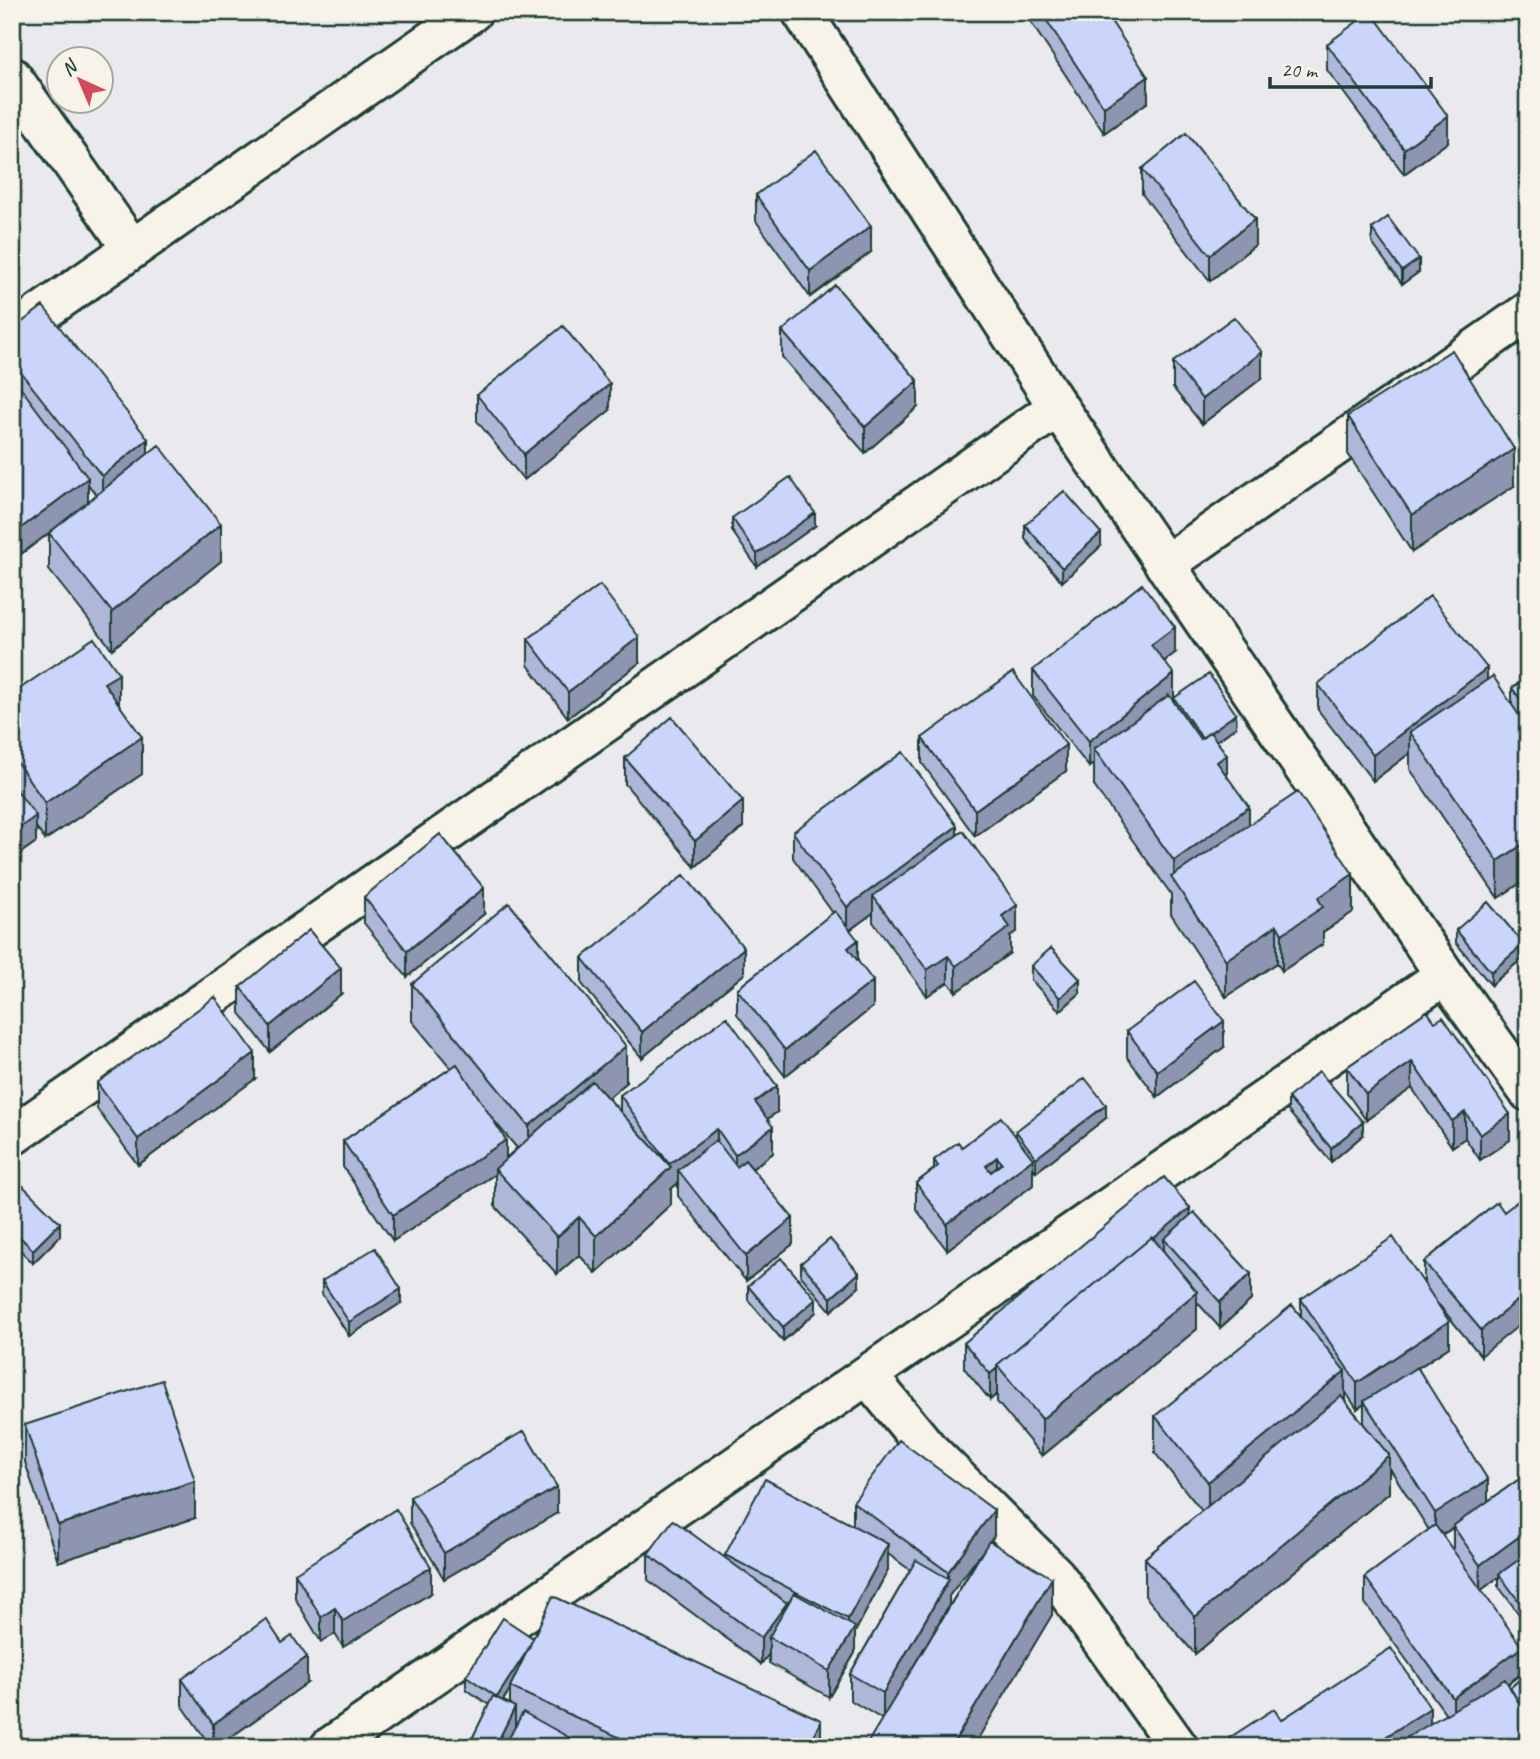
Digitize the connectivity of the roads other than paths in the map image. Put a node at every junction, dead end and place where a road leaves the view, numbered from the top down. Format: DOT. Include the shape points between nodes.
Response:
graph roads {
  1 [pos="472,12"];
  2 [pos="802,12"];
  3 [pos="12,76"];
  4 [pos="132,250"];
  5 [pos="1528,312"];
  6 [pos="12,334"];
  7 [pos="1058,407"];
  8 [pos="1165,565"];
  9 [pos="1445,975"];
  10 [pos="1528,1091"];
  11 [pos="12,1136"];
  12 [pos="867,1375"];
  13 [pos="330,1747"];
  14 [pos="1178,1747"];
  1 -- 4 [label="street"];
  2 -- 7 [label="street"];
  3 -- 4 [label="street"];
  4 -- 6 [label="street"];
  5 -- 8 [label="street"];
  7 -- 8 [label="street"];
  7 -- 11 [label="street"];
  8 -- 9 [label="street"];
  9 -- 10 [label="street"];
  9 -- 12 [label="street"];
  12 -- 13 [label="street"];
  12 -- 14 [label="street" via="927,1448 1055,1575"];
}
